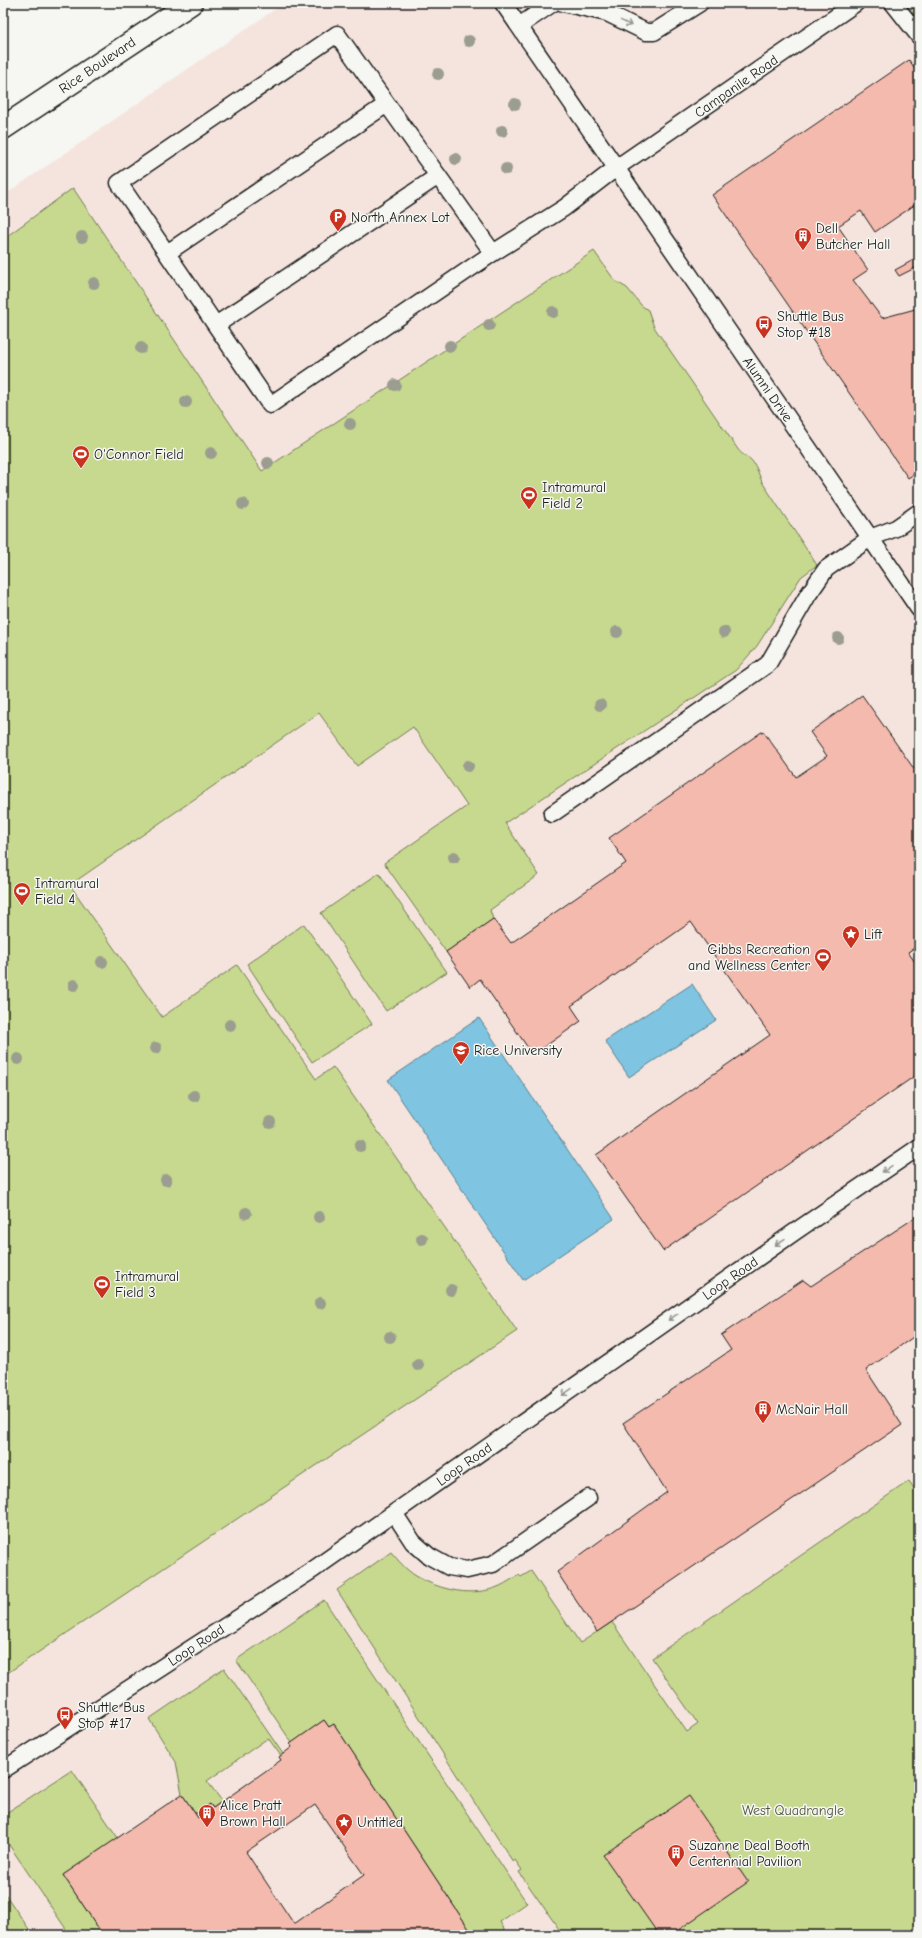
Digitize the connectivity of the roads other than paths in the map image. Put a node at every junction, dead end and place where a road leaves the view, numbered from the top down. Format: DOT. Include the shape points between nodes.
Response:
graph roads {
  1 [pos="190,3"];
  2 [pos="504,3"];
  3 [pos="553,3"];
  4 [pos="563,3"];
  5 [pos="856,3"];
  6 [pos="893,3"];
  7 [pos="694,5"];
  8 [pos="519,26"];
  9 [pos="919,36"];
  10 [pos="387,104"];
  11 [pos="3,128"];
  12 [pos="616,168"];
  13 [pos="438,176"];
  14 [pos="167,253"];
  15 [pos="493,253"];
  16 [pos="216,325"];
  17 [pos="919,512"];
  18 [pos="870,538"];
  19 [pos="919,609"];
  20 [pos="552,814"];
  21 [pos="919,1147"];
  22 [pos="588,1498"];
  23 [pos="394,1513"];
  24 [pos="3,1770"];
  1 -- 11 [label="main road, Rice Boulevard"];
  2 -- 8 [label="lane, Alumni Drive"];
  3 -- 8 [label="lane"];
  4 -- 7 [label="lane, one-way" via="607,14 641,30 654,32"];
  5 -- 12 [label="lane, Campanile Road"];
  6 -- 9 [label="lane"];
  8 -- 12 [label="lane, Alumni Drive"];
  10 -- 13 [label="lane"];
  10 -- 14 [label="lane"];
  10 -- 14 [label="lane" via="337,34 331,38 119,183"];
  12 -- 15 [label="lane, Campanile Road" via="564,208"];
  12 -- 18 [label="lane, Alumni Drive"];
  13 -- 15 [label="lane"];
  13 -- 16 [label="lane"];
  14 -- 16 [label="lane"];
  15 -- 16 [label="lane, Campanile Road" via="270,405"];
  17 -- 18 [label="lane" via="896,528"];
  18 -- 19 [label="lane, Alumni Drive"];
  18 -- 20 [label="lane" via="826,569 768,664"];
  21 -- 23 [label="lane, Loop Road, one-way"];
  22 -- 23 [label="lane" via="493,1564 467,1570 449,1567 429,1556 413,1542"];
  23 -- 24 [label="lane, Loop Road" via="314,1569"];
}
